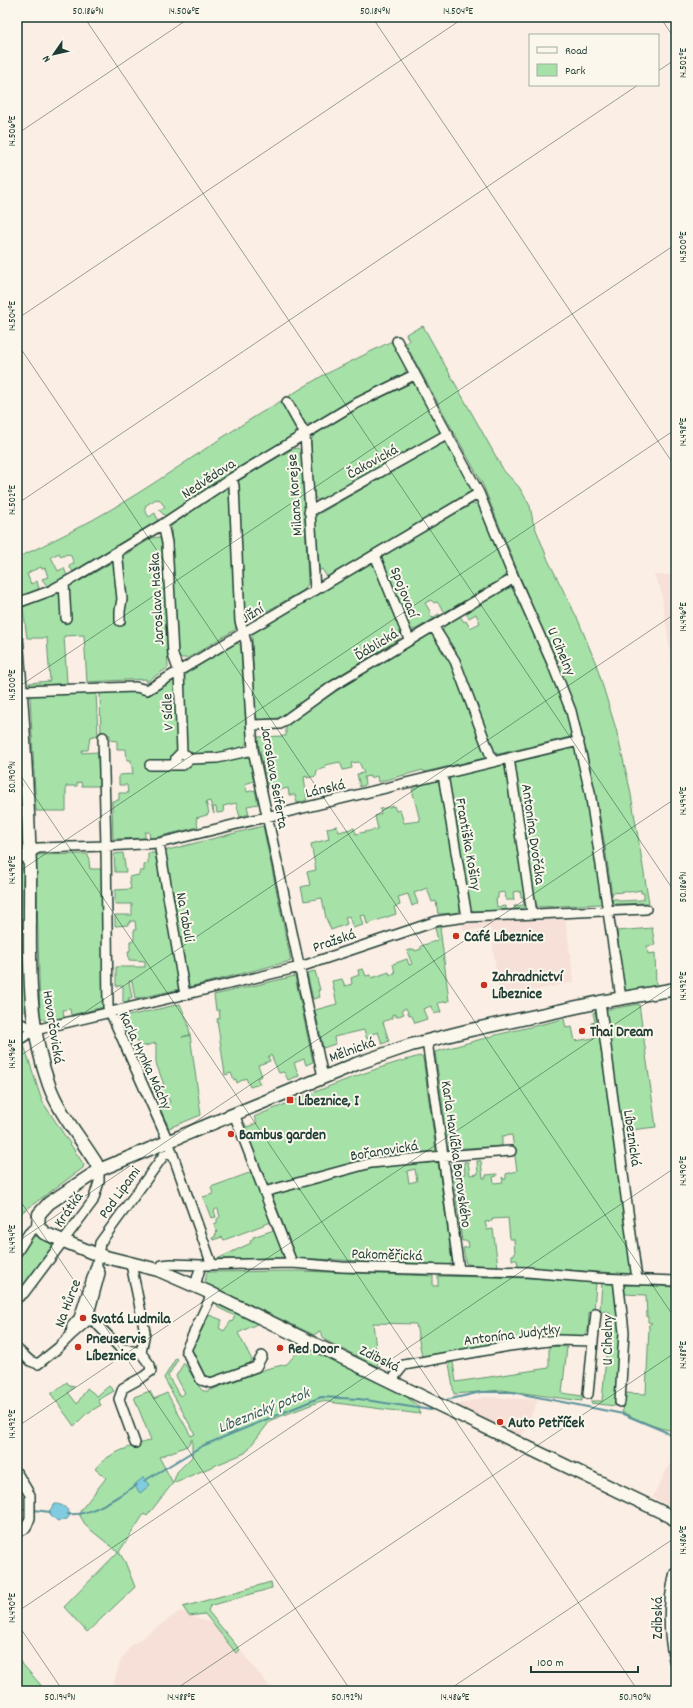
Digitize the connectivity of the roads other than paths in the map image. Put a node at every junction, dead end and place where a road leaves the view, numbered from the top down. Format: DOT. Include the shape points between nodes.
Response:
graph roads {
  1 [pos="397,341"];
  2 [pos="414,375"];
  3 [pos="287,402"];
  4 [pos="305,434"];
  5 [pos="448,434"];
  6 [pos="232,478"];
  7 [pos="479,493"];
  8 [pos="309,512"];
  9 [pos="163,524"];
  10 [pos="117,552"];
  11 [pos="374,555"];
  12 [pos="514,578"];
  13 [pos="64,583"];
  14 [pos="315,590"];
  15 [pos="17,603"];
  16 [pos="66,618"];
  17 [pos="120,621"];
  18 [pos="433,626"];
  19 [pos="243,634"];
  20 [pos="409,640"];
  21 [pos="17,642"];
  22 [pos="18,672"];
  23 [pos="179,672"];
  24 [pos="21,691"];
  25 [pos="252,725"];
  26 [pos="20,732"];
  27 [pos="103,737"];
  28 [pos="579,740"];
  29 [pos="253,750"];
  30 [pos="182,752"];
  31 [pos="190,758"];
  32 [pos="509,758"];
  33 [pos="493,762"];
  34 [pos="150,765"];
  35 [pos="175,765"];
  36 [pos="443,775"];
  37 [pos="266,817"];
  38 [pos="159,843"];
  39 [pos="106,846"];
  40 [pos="29,853"];
  41 [pos="17,860"];
  42 [pos="607,909"];
  43 [pos="646,909"];
  44 [pos="532,914"];
  45 [pos="468,917"];
  46 [pos="300,967"];
  47 [pos="676,989"];
  48 [pos="185,995"];
  49 [pos="620,998"];
  50 [pos="600,1002"];
  51 [pos="109,1013"];
  52 [pos="17,1022"];
  53 [pos="35,1030"];
  54 [pos="427,1041"];
  55 [pos="17,1043"];
  56 [pos="323,1077"];
  57 [pos="234,1114"];
  58 [pos="170,1146"];
  59 [pos="511,1151"];
  60 [pos="443,1156"];
  61 [pos="99,1170"];
  62 [pos="264,1192"];
  63 [pos="38,1226"];
  64 [pos="64,1241"];
  65 [pos="17,1252"];
  66 [pos="97,1259"];
  67 [pos="292,1263"];
  68 [pos="131,1264"];
  69 [pos="201,1265"];
  70 [pos="212,1265"];
  71 [pos="158,1270"];
  72 [pos="459,1270"];
  73 [pos="618,1278"];
  74 [pos="637,1279"];
  75 [pos="676,1281"];
  76 [pos="195,1286"];
  77 [pos="212,1294"];
  78 [pos="17,1298"];
  79 [pos="596,1313"];
  80 [pos="87,1321"];
  81 [pos="71,1335"];
  82 [pos="593,1341"];
  83 [pos="17,1349"];
  84 [pos="141,1353"];
  85 [pos="262,1356"];
  86 [pos="391,1381"];
  87 [pos="588,1394"];
  88 [pos="620,1402"];
  89 [pos="135,1443"];
  90 [pos="17,1473"];
  91 [pos="676,1521"];
  92 [pos="17,1533"];
  93 [pos="676,1574"];
  94 [pos="676,1662"];
  1 -- 2 [label="street, U Cihelny"];
  2 -- 4 [label="street, Nedvědova" via="353,405"];
  2 -- 5 [label="street, U Cihelny"];
  3 -- 4 [label="street, Milana Korejse"];
  4 -- 6 [label="street, Nedvědova"];
  4 -- 8 [label="street, Milana Korejse"];
  5 -- 7 [label="street, U Cihelny"];
  5 -- 8 [label="street, Čakovická"];
  6 -- 9 [label="street, Nedvědova"];
  6 -- 19 [label="street, Jaroslava Seiferta" via="240,621"];
  7 -- 11 [label="street, Jižní"];
  7 -- 12 [label="street, U Cihelny"];
  8 -- 14 [label="street, Milana Korejse"];
  9 -- 10 [label="street, Nedvědova"];
  9 -- 23 [label="street, Jaroslava Haška" via="167,543 172,655"];
  10 -- 13 [label="street, Nedvědova"];
  10 -- 17 [label="street" via="122,599"];
  11 -- 14 [label="street, Jižní"];
  11 -- 20 [label="street, Spojovací"];
  12 -- 18 [label="street, Ďáblická"];
  12 -- 28 [label="street, U Cihelny" via="552,663 571,711"];
  13 -- 15 [label="street, Nedvědova"];
  13 -- 16 [label="street"];
  14 -- 19 [label="street, Jižní"];
  18 -- 20 [label="street, Ďáblická"];
  18 -- 33 [label="street" via="455,661"];
  19 -- 23 [label="street, Jižní"];
  19 -- 25 [label="street, Jaroslava Seiferta" via="246,642"];
  20 -- 25 [label="street, Ďáblická" via="333,686 280,724"];
  21 -- 22 [label="main road, Hovorčovická"];
  22 -- 24 [label="main road, Hovorčovická"];
  23 -- 24 [label="street, Jižní" via="147,690 136,687"];
  23 -- 30 [label="street, V Sídle"];
  24 -- 26 [label="main road, Hovorčovická"];
  25 -- 29 [label="street, Jaroslava Seiferta"];
  26 -- 40 [label="main road, Hovorčovická"];
  27 -- 39 [label="street, Karla Hynka Máchy"];
  28 -- 32 [label="street, Lánská"];
  28 -- 42 [label="street, U Cihelny" via="590,792"];
  29 -- 31 [label="street" via="217,758"];
  29 -- 37 [label="street, Jaroslava Seiferta"];
  30 -- 31 [label="street, V Sídle"];
  30 -- 35 [label="street, V Sídle" via="176,758"];
  31 -- 35 [label="street" via="183,765"];
  32 -- 33 [label="street, Lánská"];
  32 -- 44 [label="street, Antonína Dvořáka"];
  33 -- 36 [label="street, Lánská"];
  34 -- 35 [label="street"];
  36 -- 37 [label="street, Lánská"];
  36 -- 45 [label="street, Františka Košiny"];
  37 -- 38 [label="street, Lánská"];
  37 -- 46 [label="street, Jaroslava Seiferta"];
  38 -- 39 [label="street, Lánská"];
  38 -- 48 [label="street, Na Tabuli"];
  39 -- 40 [label="street, Lánská" via="38,848"];
  39 -- 51 [label="street, Karla Hynka Máchy"];
  40 -- 41 [label="street, Lánská"];
  40 -- 53 [label="main road, Hovorčovická"];
  42 -- 43 [label="street, Pražská"];
  42 -- 44 [label="street, Pražská"];
  42 -- 49 [label="street, U Cihelny"];
  44 -- 45 [label="street, Pražská"];
  45 -- 46 [label="street, Pražská" via="436,920"];
  46 -- 48 [label="street, Pražská"];
  46 -- 56 [label="street, Jaroslava Seiferta"];
  47 -- 49 [label="main road, Mělnická"];
  48 -- 51 [label="street, Pražská"];
  49 -- 50 [label="main road, Mělnická"];
  50 -- 54 [label="main road, Mělnická"];
  50 -- 74 [label="street, Líbeznická"];
  51 -- 53 [label="street, Pražská"];
  51 -- 58 [label="street, Karla Hynka Máchy"];
  52 -- 53 [label="street"];
  53 -- 55 [label="street, Pražská" via="20,1038"];
  53 -- 61 [label="main road, Hovorčovická" via="52,1094"];
  54 -- 56 [label="main road, Mělnická"];
  54 -- 60 [label="street, Karla Havlíčka Borovského"];
  56 -- 57 [label="main road, Mělnická"];
  57 -- 58 [label="main road, Mělnická"];
  57 -- 62 [label="street"];
  58 -- 61 [label="main road, Mělnická"];
  58 -- 66 [label="street, Pod Lipami" via="100,1243"];
  58 -- 70 [label="street, Karla Hynka Máchy"];
  59 -- 60 [label="street, Bořanovická"];
  60 -- 62 [label="street, Bořanovická" via="371,1163"];
  60 -- 72 [label="street, Karla Havlíčka Borovského"];
  61 -- 63 [label="main road, Mělnická" via="58,1196 39,1214"];
  61 -- 64 [label="street, Krátká" via="100,1182 93,1201 67,1233"];
  62 -- 67 [label="street"];
  63 -- 64 [label="main road, Zdibská" via="44,1233"];
  63 -- 65 [label="street" via="29,1233"];
  64 -- 66 [label="main road, Zdibská"];
  64 -- 78 [label="street, Krátká" via="24,1293"];
  66 -- 68 [label="main road, Zdibská"];
  66 -- 80 [label="street, Na Hůrce" via="100,1273"];
  66 -- 81 [label="street, Na Hůrce" via="79,1318 72,1326"];
  67 -- 70 [label="street, Pakoměřická"];
  67 -- 72 [label="street, Pakoměřická"];
  68 -- 71 [label="main road, Zdibská"];
  68 -- 84 [label="street" via="145,1332"];
  69 -- 70 [label="street, Pakoměřická"];
  69 -- 71 [label="street, Pakoměřická" via="162,1265"];
  69 -- 76 [label="street"];
  71 -- 76 [label="main road, Zdibská"];
  72 -- 73 [label="street, Pakoměřická"];
  73 -- 74 [label="street, Pakoměřická"];
  73 -- 88 [label="street, U Cihelny" via="624,1332"];
  74 -- 75 [label="street, Pakoměřická"];
  76 -- 77 [label="main road, Zdibská"];
  77 -- 85 [label="street" via="186,1350 201,1380 211,1383 256,1367"];
  77 -- 86 [label="main road, Zdibská"];
  79 -- 82 [label="street"];
  80 -- 81 [label="street"];
  80 -- 84 [label="street" via="94,1321 120,1348"];
  81 -- 83 [label="street, Na Hůrce" via="38,1364 30,1361"];
  82 -- 86 [label="street, Antonína Judytky" via="557,1340 404,1364"];
  82 -- 87 [label="street"];
  84 -- 89 [label="street" via="150,1365 151,1371 123,1388 119,1398"];
  86 -- 91 [label="main road, Zdibská"];
  90 -- 92 [label="street" via="30,1495 30,1518 26,1528"];
  93 -- 94 [label="main road, Zdibská" via="670,1635"];
}
